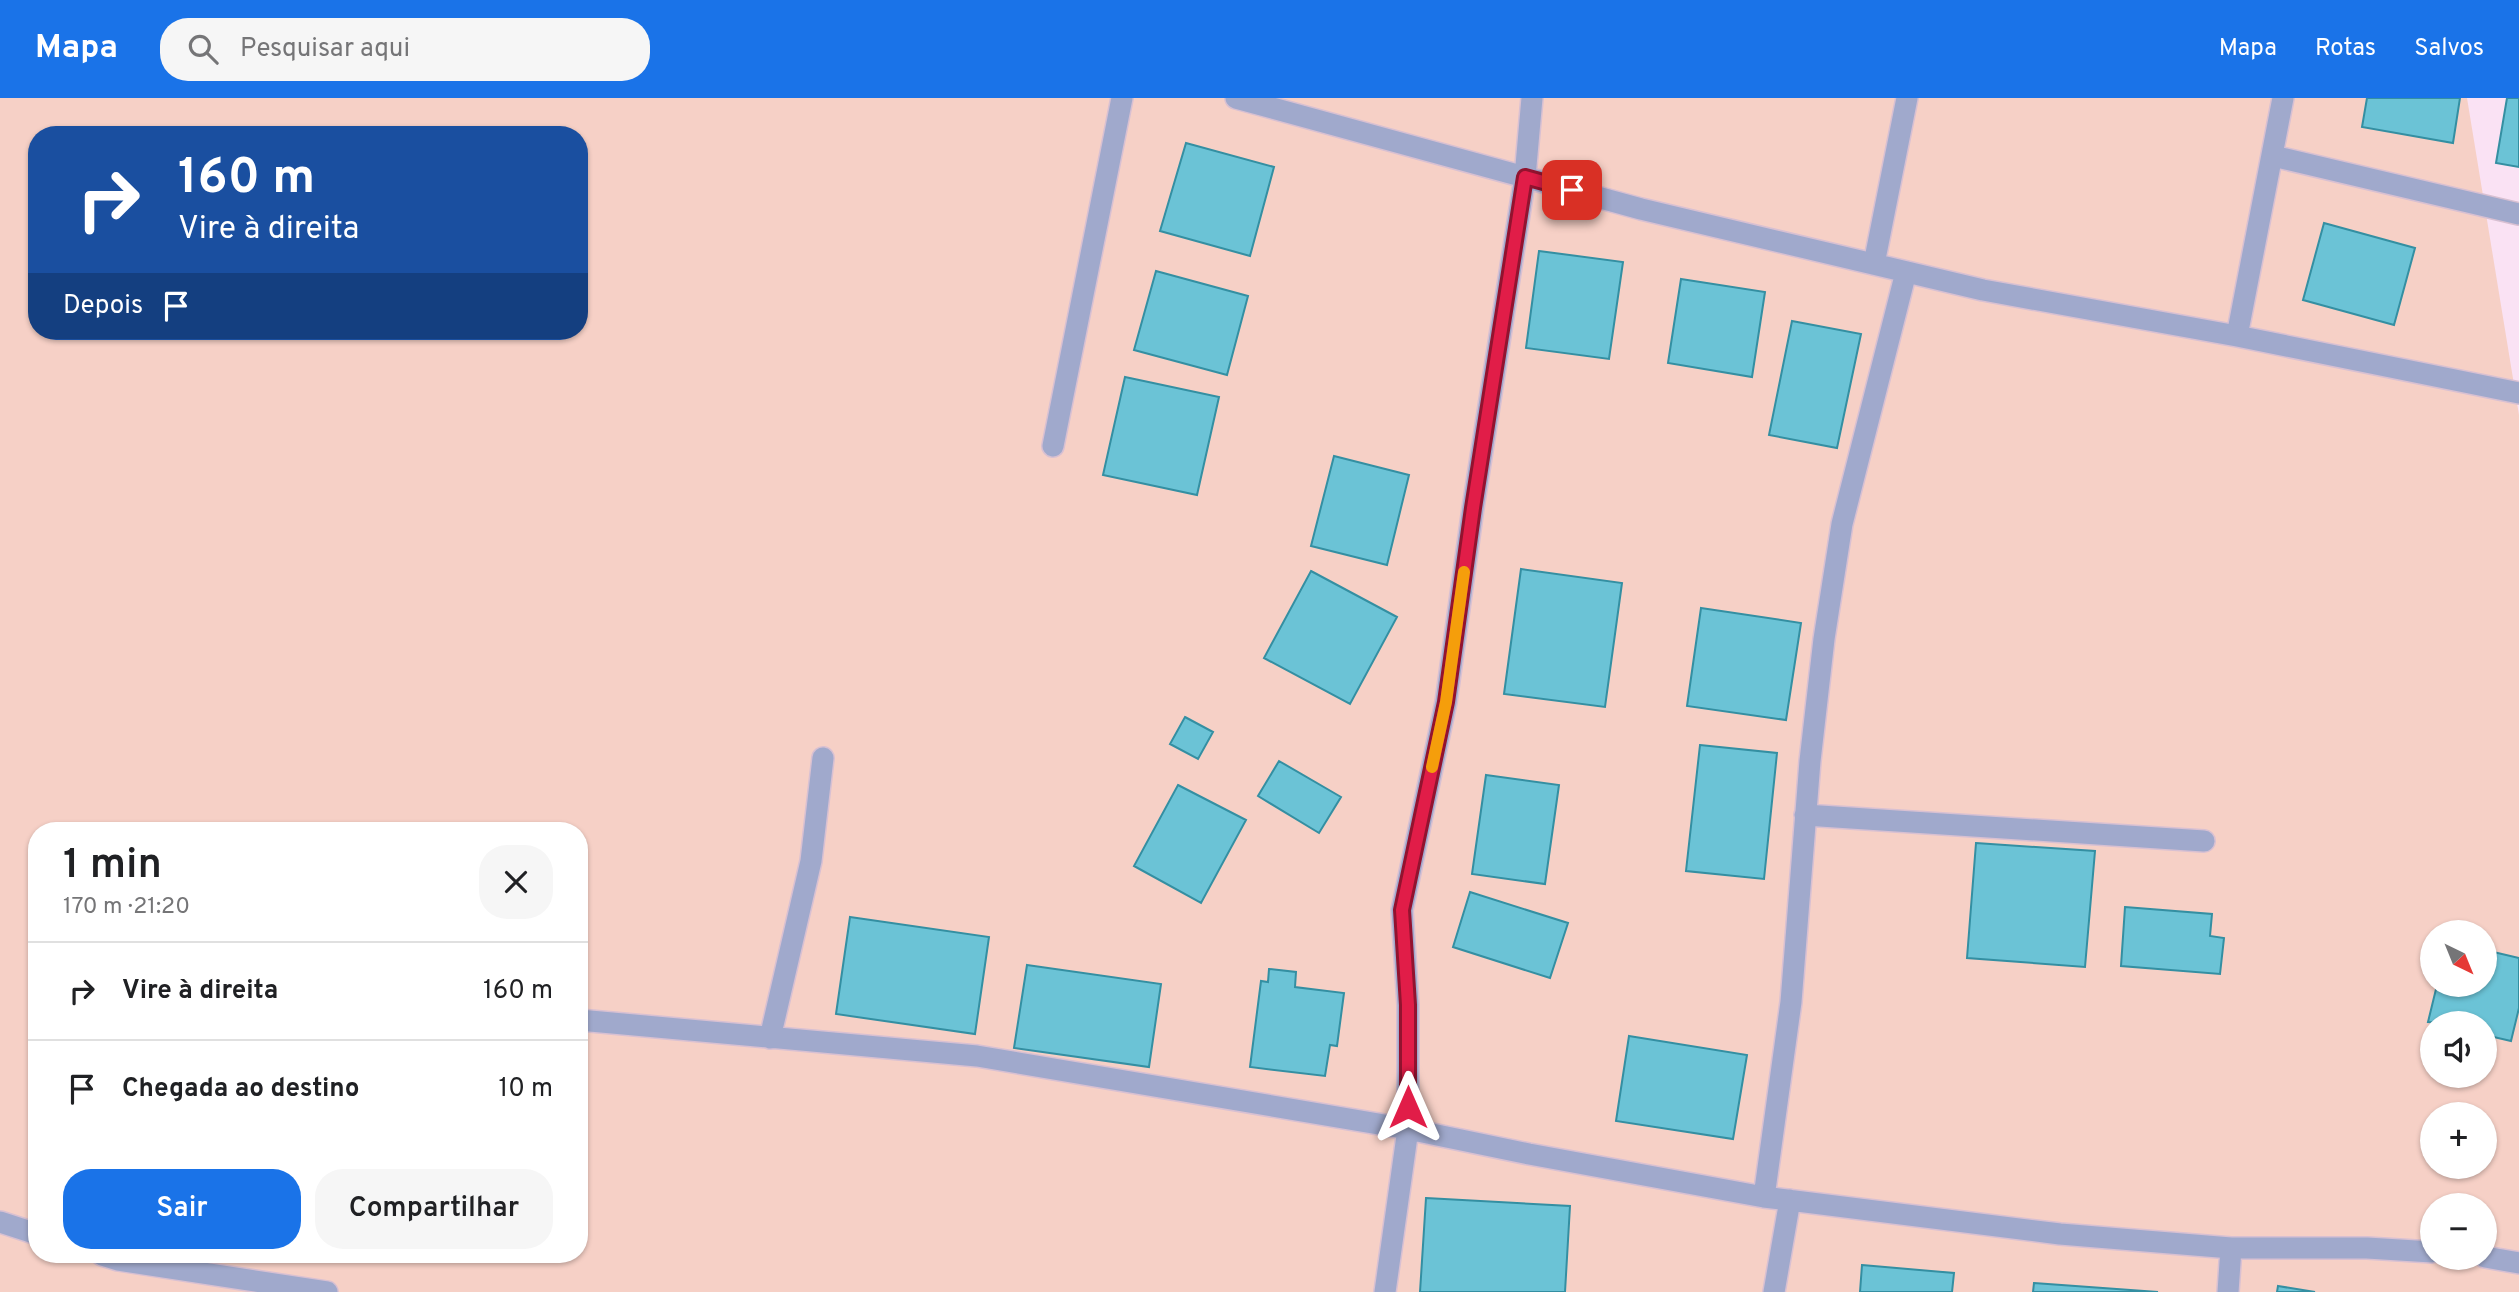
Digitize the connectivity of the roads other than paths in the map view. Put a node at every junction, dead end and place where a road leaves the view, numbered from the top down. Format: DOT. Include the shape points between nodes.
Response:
graph roads {
  1 [pos="1122,98"];
  2 [pos="1236,98"];
  3 [pos="1532,98"];
  4 [pos="1907,98"];
  5 [pos="2283,98"];
  6 [pos="2273,156"];
  7 [pos="1525,177"];
  8 [pos="2519,214"];
  9 [pos="1874,264"];
  10 [pos="1906,272"];
  11 [pos="2236,336"];
  12 [pos="2519,393"];
  13 [pos="1053,446"];
  14 [pos="823,758"];
  15 [pos="1805,815"];
  16 [pos="2204,841"];
  17 [pos="588,1021"];
  18 [pos="770,1038"];
  19 [pos="1408,1129"];
  20 [pos="1764,1197"];
  21 [pos="1790,1200"];
  22 [pos="0,1222"];
  23 [pos="28,1231"];
  24 [pos="2231,1248"];
  25 [pos="2420,1251"];
  26 [pos="2497,1260"];
  27 [pos="138,1263"];
  28 [pos="2519,1263"];
  29 [pos="327,1292"];
  30 [pos="1385,1292"];
  31 [pos="1774,1292"];
  32 [pos="2228,1292"];
  1 -- 13 [label="street"];
  2 -- 7 [label="street"];
  3 -- 7 [label="street"];
  4 -- 9 [label="street"];
  5 -- 6 [label="street"];
  6 -- 8 [label="street"];
  6 -- 11 [label="street"];
  7 -- 9 [label="street"];
  7 -- 19 [label="street" via="1446,702 1402,910"];
  9 -- 10 [label="street"];
  10 -- 11 [label="street"];
  10 -- 15 [label="street" via="1842,524"];
  11 -- 12 [label="street"];
  14 -- 18 [label="street" via="811,861"];
  15 -- 16 [label="street"];
  15 -- 20 [label="street" via="1791,1002"];
  17 -- 18 [label="street"];
  18 -- 19 [label="street" via="977,1056"];
  19 -- 20 [label="street"];
  19 -- 30 [label="street"];
  20 -- 21 [label="street"];
  21 -- 24 [label="street" via="2060,1234"];
  21 -- 31 [label="street"];
  22 -- 23 [label="street"];
  24 -- 25 [label="street"];
  24 -- 32 [label="street"];
  26 -- 28 [label="street"];
  27 -- 29 [label="street"];
}
